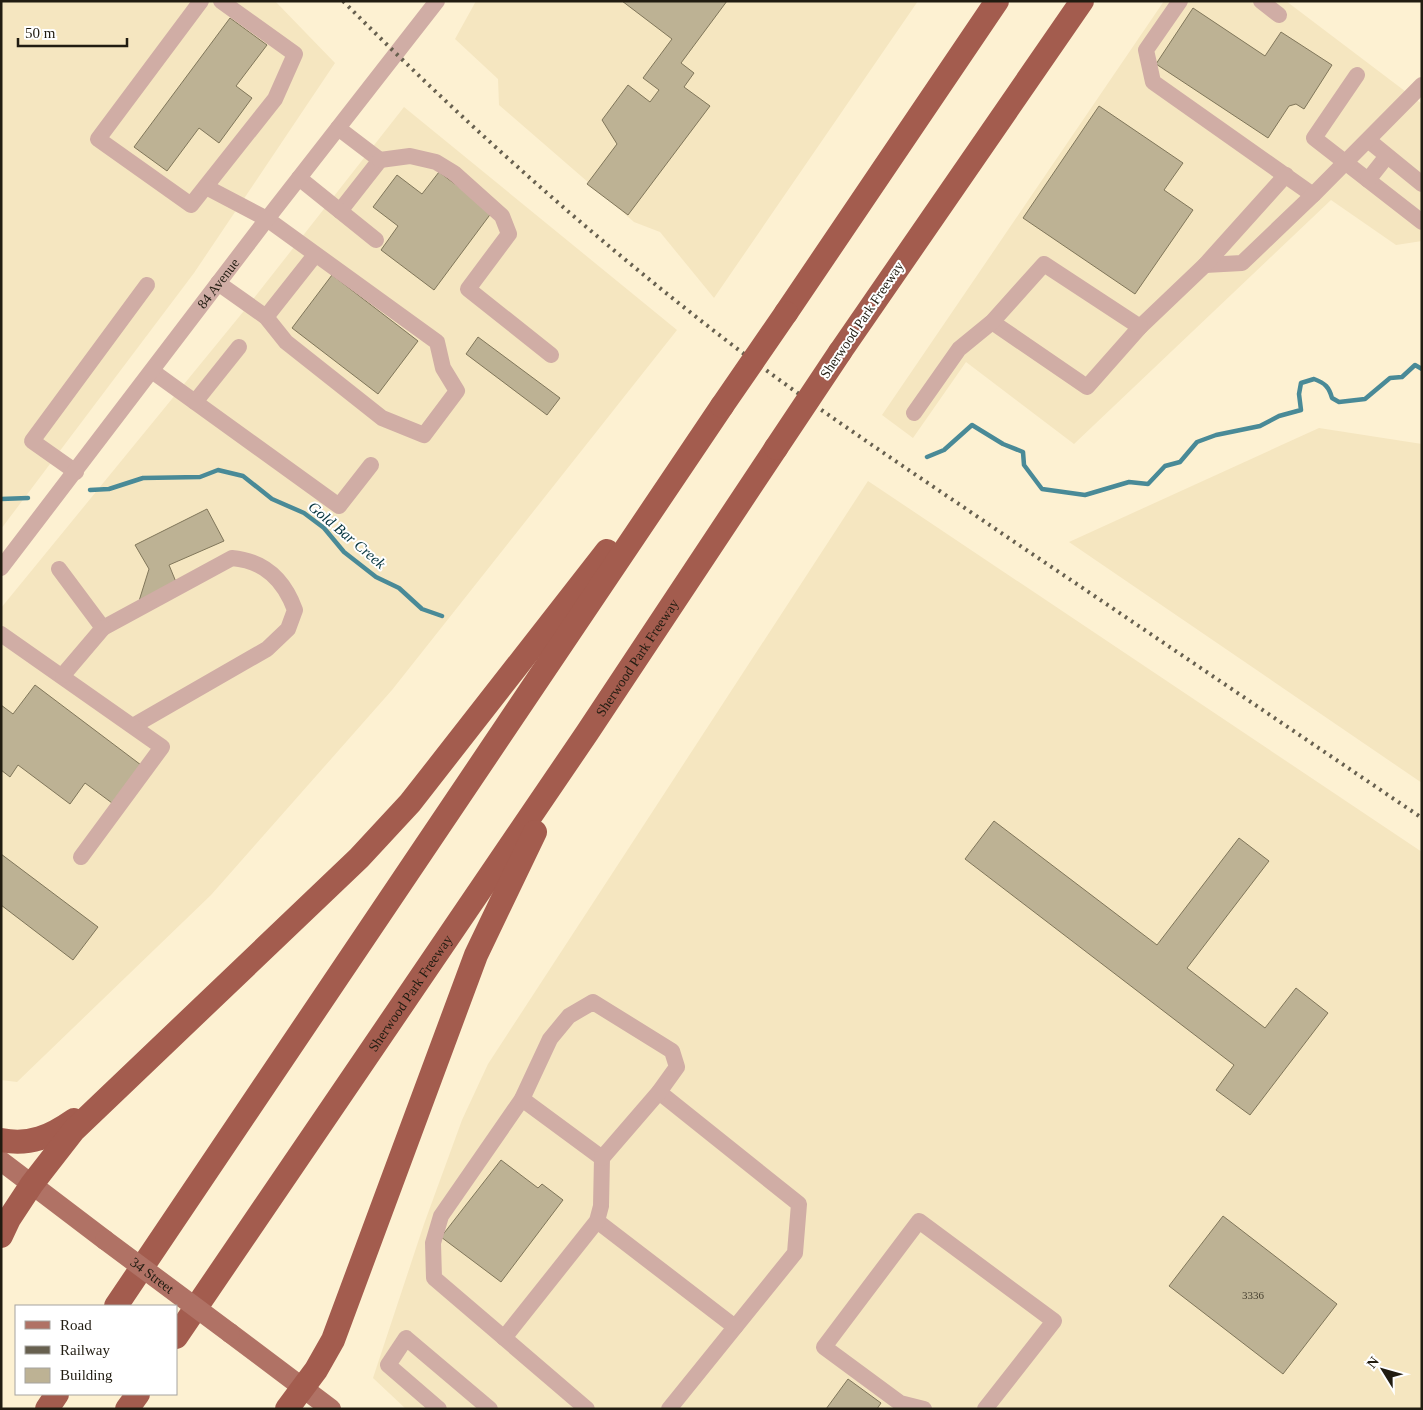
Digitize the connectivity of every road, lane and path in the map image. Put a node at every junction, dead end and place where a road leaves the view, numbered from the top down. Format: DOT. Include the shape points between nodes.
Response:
graph roads {
  1 [pos="201,1"];
  2 [pos="221,1"];
  3 [pos="437,1"];
  4 [pos="997,1"];
  5 [pos="1082,1"];
  6 [pos="1180,1"];
  7 [pos="1261,1"];
  8 [pos="1279,15"];
  9 [pos="1356,75"];
  10 [pos="1422,85"];
  11 [pos="338,128"];
  12 [pos="1368,140"];
  13 [pos="1387,156"];
  14 [pos="380,160"];
  15 [pos="1346,162"];
  16 [pos="1286,176"];
  17 [pos="299,178"];
  18 [pos="1368,180"];
  19 [pos="1422,184"];
  20 [pos="206,187"];
  21 [pos="1313,195"];
  22 [pos="340,211"];
  23 [pos="267,219"];
  24 [pos="1422,222"];
  25 [pos="376,240"];
  26 [pos="315,255"];
  27 [pos="1205,265"];
  28 [pos="218,283"];
  29 [pos="147,285"];
  30 [pos="266,317"];
  31 [pos="992,322"];
  32 [pos="1140,327"];
  33 [pos="239,347"];
  34 [pos="551,355"];
  35 [pos="152,370"];
  36 [pos="195,402"];
  37 [pos="914,413"];
  38 [pos="691,452"];
  39 [pos="371,465"];
  40 [pos="76,472"];
  41 [pos="1,568"];
  42 [pos="59,568"];
  43 [pos="104,628"];
  44 [pos="1,634"];
  45 [pos="63,675"];
  46 [pos="133,726"];
  47 [pos="587,733"];
  48 [pos="81,857"];
  49 [pos="659,1092"];
  50 [pos="522,1100"];
  51 [pos="101,1102"];
  52 [pos="1,1140"];
  53 [pos="602,1158"];
  54 [pos="1,1161"];
  55 [pos="32,1184"];
  56 [pos="598,1221"];
  57 [pos="1,1236"];
  58 [pos="117,1305"];
  59 [pos="735,1327"];
  60 [pos="178,1334"];
  61 [pos="504,1338"];
  62 [pos="303,1388"];
  63 [pos="56,1395"];
  64 [pos="137,1395"];
  65 [pos="899,1406"];
  66 [pos="47,1409"];
  67 [pos="128,1409"];
  68 [pos="287,1409"];
  69 [pos="331,1409"];
  70 [pos="438,1409"];
  71 [pos="490,1409"];
  72 [pos="587,1409"];
  73 [pos="669,1409"];
  74 [pos="924,1409"];
  75 [pos="985,1409"];
  1 -- 20 [label="street" via="98,139 191,205"];
  2 -- 20 [label="street" via="295,54 275,99"];
  3 -- 11 [label="street, 84 Avenue"];
  4 -- 38 [label="highway, bridge"];
  5 -- 47 [label="highway, Sherwood Park Freeway, bridge" via="840,352"];
  6 -- 16 [label="street" via="1146,50 1153,82"];
  7 -- 8 [label="street"];
  9 -- 15 [label="street" via="1314,138"];
  10 -- 12 [label="street"];
  11 -- 14 [label="street"];
  11 -- 17 [label="street, 84 Avenue"];
  12 -- 13 [label="street"];
  12 -- 15 [label="street"];
  13 -- 18 [label="street"];
  13 -- 19 [label="street"];
  14 -- 22 [label="street"];
  14 -- 34 [label="street" via="410,156 436,162 454,173 502,216 509,234 468,289"];
  15 -- 18 [label="street"];
  15 -- 21 [label="street"];
  16 -- 21 [label="street"];
  16 -- 27 [label="street"];
  17 -- 22 [label="street"];
  17 -- 23 [label="street, 84 Avenue"];
  18 -- 24 [label="street"];
  20 -- 23 [label="street"];
  21 -- 27 [label="street" via="1242,263"];
  22 -- 25 [label="street"];
  23 -- 26 [label="street"];
  23 -- 28 [label="street, 84 Avenue"];
  26 -- 30 [label="street"];
  26 -- 30 [label="street" via="437,342 443,368 457,391 424,435 382,418 286,342"];
  27 -- 32 [label="street"];
  28 -- 30 [label="street"];
  28 -- 35 [label="street, 84 Avenue"];
  29 -- 40 [label="street" via="32,441"];
  31 -- 32 [label="street" via="1044,264"];
  31 -- 32 [label="street" via="1087,387"];
  31 -- 37 [label="street" via="959,348"];
  33 -- 36 [label="street"];
  35 -- 36 [label="street"];
  35 -- 40 [label="street, 84 Avenue"];
  36 -- 39 [label="street" via="339,506"];
  38 -- 51 [label="highway" via="606,552 410,803 359,858"];
  38 -- 58 [label="highway"];
  40 -- 41 [label="street, 84 Avenue"];
  42 -- 43 [label="street"];
  43 -- 45 [label="street"];
  43 -- 46 [label="street" via="232,558 249,560 268,570 288,592 295,610 288,629 267,649"];
  44 -- 45 [label="street"];
  45 -- 46 [label="street"];
  46 -- 48 [label="street" via="162,747"];
  47 -- 60 [label="highway, Sherwood Park Freeway"];
  47 -- 62 [label="highway" via="527,846 476,955 333,1340"];
  49 -- 50 [label="street" via="677,1068 672,1051 593,1002 569,1016 550,1039"];
  49 -- 53 [label="street"];
  49 -- 59 [label="street" via="799,1204 795,1253"];
  50 -- 53 [label="street"];
  50 -- 61 [label="street" via="441,1216 433,1243 434,1278"];
  51 -- 52 [label="highway" via="46,1137 32,1141"];
  51 -- 55 [label="highway" via="64,1142"];
  53 -- 56 [label="street"];
  54 -- 55 [label="main road, 34 Street"];
  55 -- 57 [label="highway"];
  55 -- 62 [label="main road, 34 Street, bridge"];
  56 -- 59 [label="street"];
  56 -- 61 [label="street"];
  59 -- 73 [label="street"];
  61 -- 72 [label="street"];
  62 -- 68 [label="highway"];
  62 -- 69 [label="main road, 34 Street"];
  63 -- 66 [label="highway"];
  64 -- 67 [label="highway"];
  65 -- 74 [label="street"];
  65 -- 75 [label="street" via="824,1347 919,1221 1054,1321"];
  70 -- 71 [label="street" via="388,1365 406,1338"];
}
